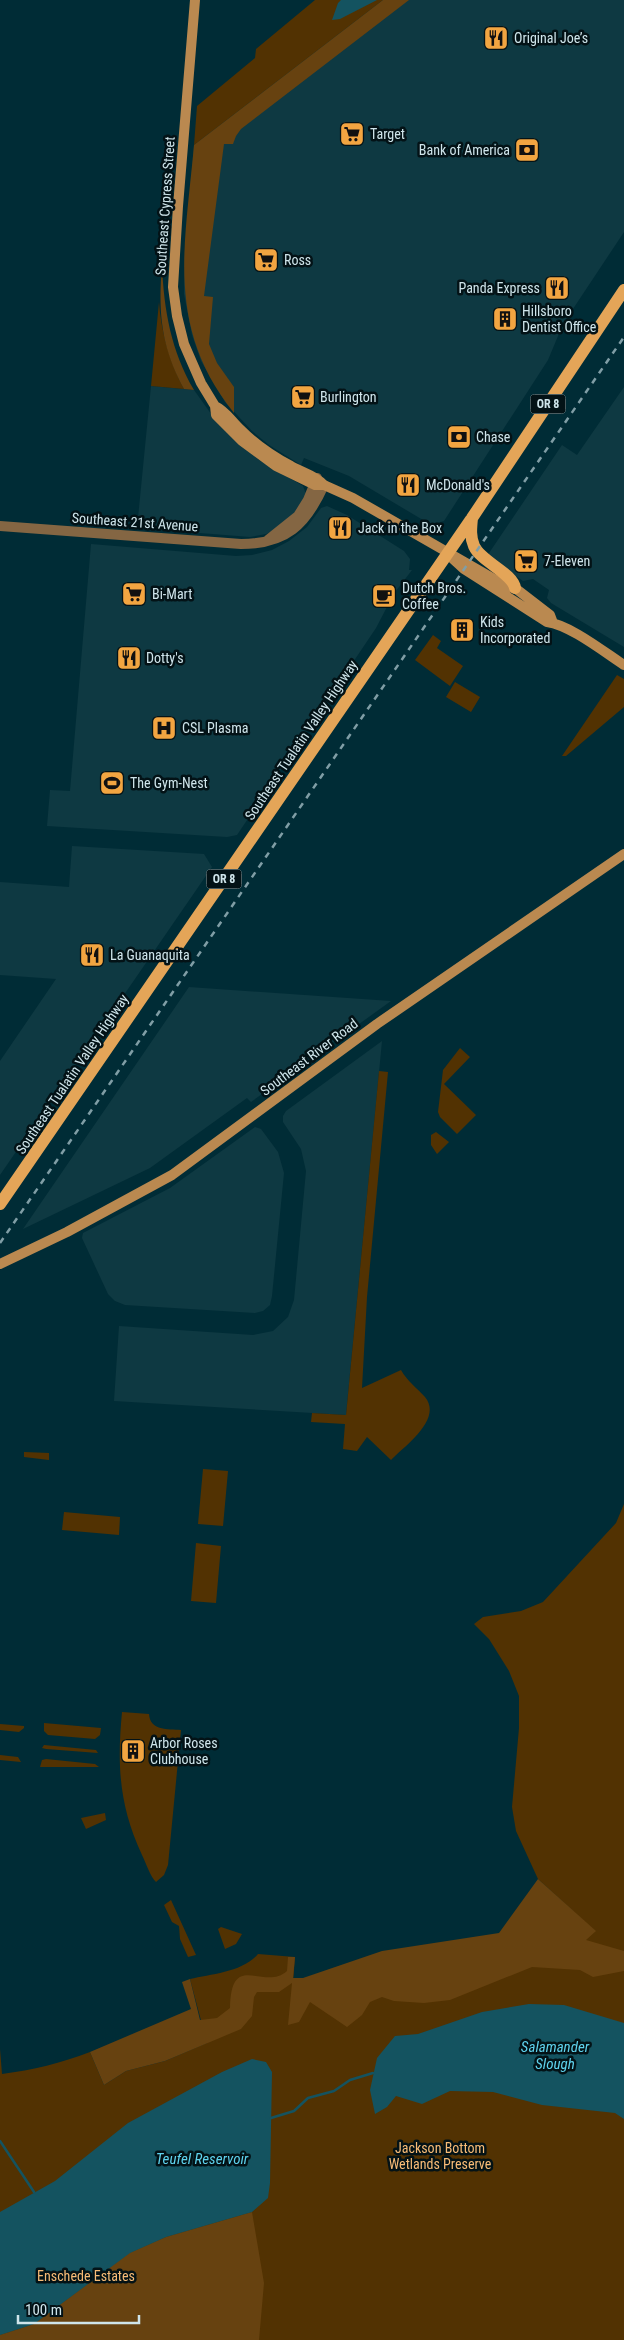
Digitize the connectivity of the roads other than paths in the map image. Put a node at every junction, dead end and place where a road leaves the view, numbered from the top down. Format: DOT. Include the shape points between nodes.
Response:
graph roads {
  1 [pos="196,0"];
  2 [pos="624,290"];
  3 [pos="319,483"];
  4 [pos="472,518"];
  5 [pos="0,526"];
  6 [pos="447,554"];
  7 [pos="514,588"];
  8 [pos="554,623"];
  9 [pos="624,665"];
  10 [pos="624,854"];
  11 [pos="0,1204"];
  12 [pos="0,1264"];
  1 -- 3 [label="main road, Southeast Cypress Street" via="178,206 174,287 176,316 184,344 216,414 242,441 276,466"];
  2 -- 4 [label="main road, Southeast Tualatin Valley Highway / OR 8"];
  3 -- 5 [label="street, Southeast 21st Avenue" via="312,510 301,523 274,541 241,544"];
  3 -- 6 [label="main road, Southeast Cypress Street" via="354,498"];
  4 -- 6 [label="main road, Southeast Tualatin Valley Highway / OR 8"];
  4 -- 7 [label="main road" via="471,536 476,552 512,581"];
  6 -- 7 [label="main road"];
  6 -- 8 [label="main road" via="464,569 547,622"];
  6 -- 11 [label="main road, Southeast Tualatin Valley Highway / OR 8"];
  7 -- 8 [label="main road" via="550,615"];
  8 -- 9 [label="main road"];
  10 -- 12 [label="main road, Southeast River Road" via="377,1024 172,1175"];
}
